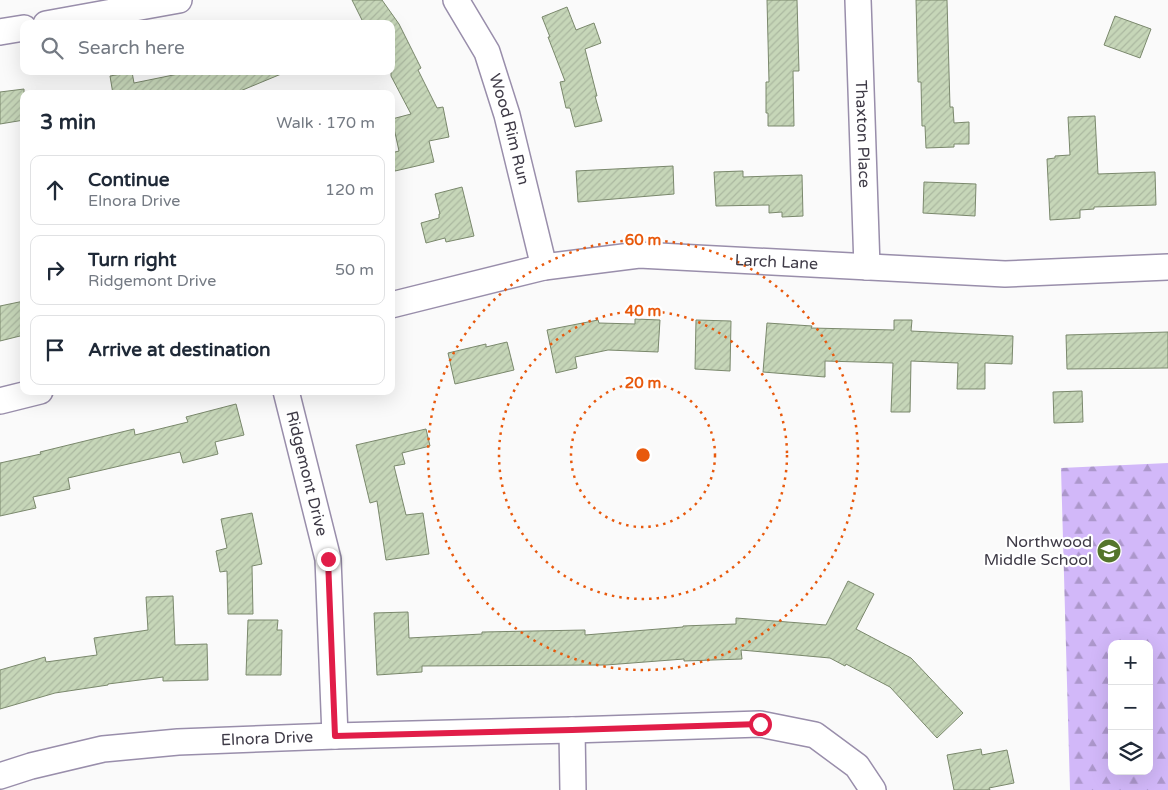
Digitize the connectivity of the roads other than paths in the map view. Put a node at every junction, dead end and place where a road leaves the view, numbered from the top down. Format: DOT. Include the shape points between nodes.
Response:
graph roads {
  1 [pos="179,0"];
  2 [pos="456,0"];
  3 [pos="858,0"];
  4 [pos="68,20"];
  5 [pos="20,29"];
  6 [pos="0,32"];
  7 [pos="544,267"];
  8 [pos="867,267"];
  9 [pos="1168,267"];
  10 [pos="395,304"];
  11 [pos="24,395"];
  12 [pos="287,395"];
  13 [pos="0,401"];
  14 [pos="572,730"];
  15 [pos="335,736"];
  16 [pos="0,776"];
  17 [pos="573,790"];
  18 [pos="873,790"];
  1 -- 4 [label="street"];
  2 -- 7 [label="street, Wood Rim Run" via="487,52 507,115"];
  3 -- 8 [label="street, Thaxton Place"];
  5 -- 6 [label="street"];
  7 -- 8 [label="street, Larch Lane" via="639,256"];
  7 -- 10 [label="street, Larch Lane"];
  8 -- 9 [label="street, Larch Lane" via="1005,274"];
  11 -- 13 [label="street"];
  12 -- 15 [label="street, Ridgemont Drive" via="328,559"];
  14 -- 15 [label="street, Elnora Drive"];
  14 -- 17 [label="street"];
  14 -- 18 [label="street, Elnora Drive" via="760,724 815,735 857,766"];
  15 -- 16 [label="street, Elnora Drive" via="178,742 103,749"];
}
